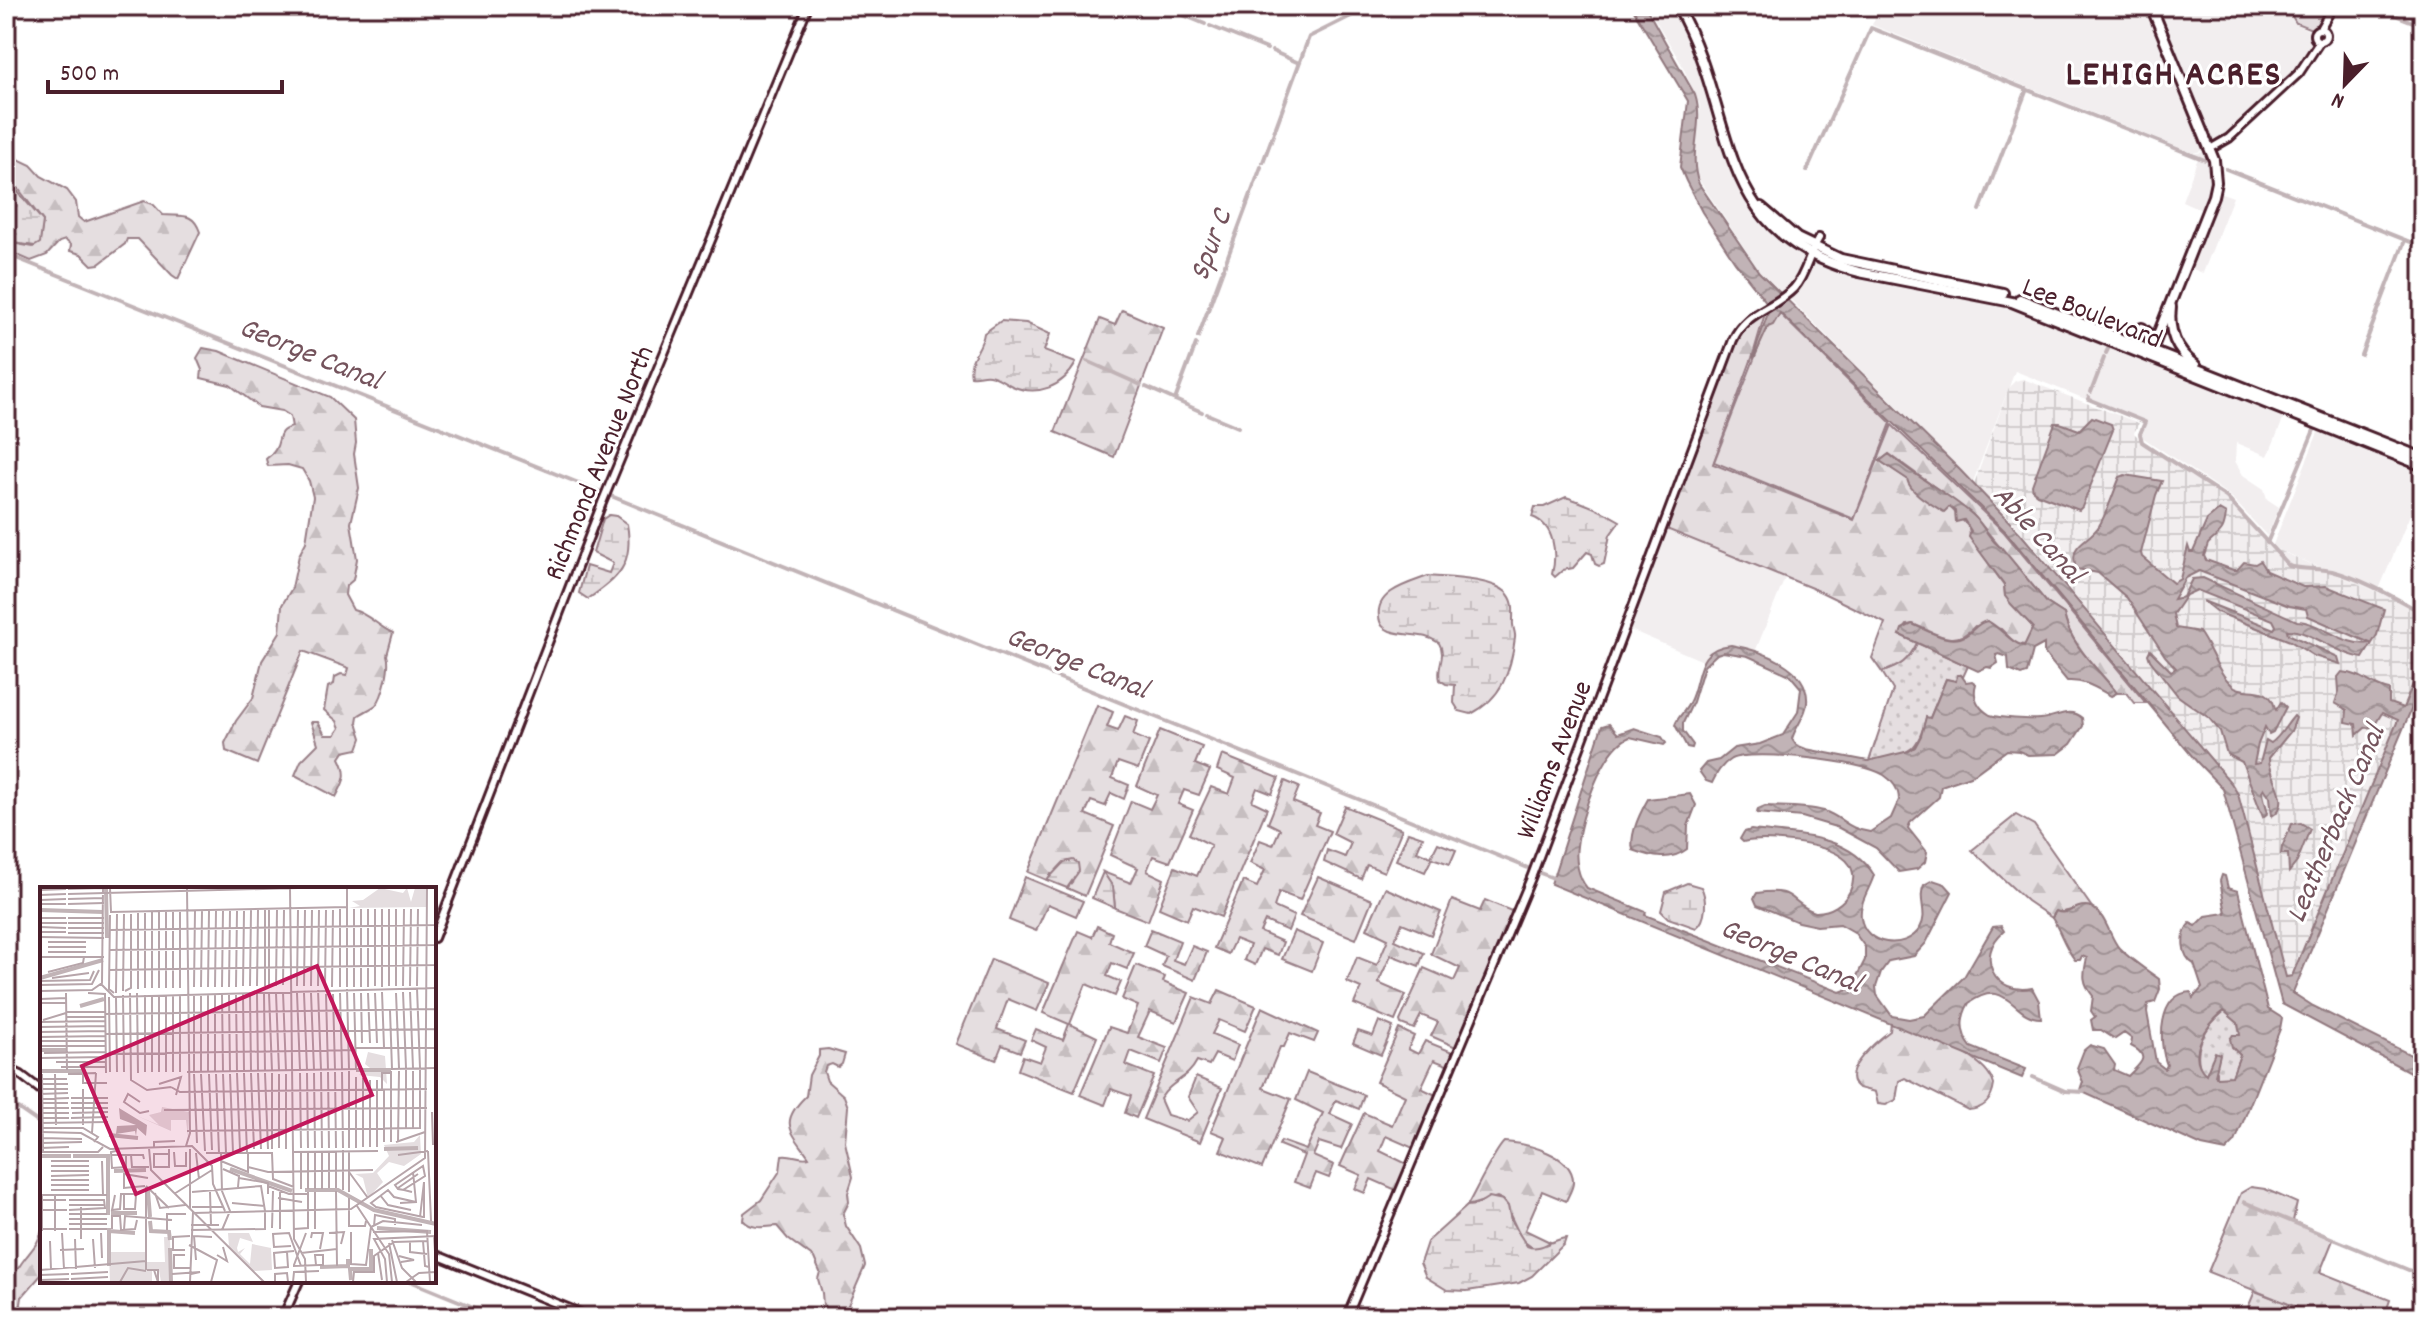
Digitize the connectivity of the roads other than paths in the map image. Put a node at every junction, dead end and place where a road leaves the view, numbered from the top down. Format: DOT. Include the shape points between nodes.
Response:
graph roads {
  1 [pos="808,6"];
  2 [pos="1677,6"];
  3 [pos="2151,6"];
  4 [pos="2333,6"];
  5 [pos="2210,149"];
  6 [pos="1819,238"];
  7 [pos="1811,250"];
  8 [pos="1953,283"];
  9 [pos="1921,284"];
  10 [pos="2177,284"];
  11 [pos="1997,294"];
  12 [pos="2173,297"];
  13 [pos="2054,318"];
  14 [pos="2077,321"];
  15 [pos="2142,328"];
  16 [pos="2148,350"];
  17 [pos="2213,375"];
  18 [pos="2224,387"];
  19 [pos="2275,399"];
  20 [pos="2423,458"];
  21 [pos="2423,466"];
  22 [pos="436,933"];
  23 [pos="6,1068"];
  24 [pos="40,1089"];
  25 [pos="436,1255"];
  26 [pos="298,1283"];
  27 [pos="283,1317"];
  28 [pos="590,1317"];
  29 [pos="1347,1317"];
  1 -- 22 [label="street, Richmond Avenue North" via="602,503"];
  2 -- 7 [label="main road, Lee Boulevard" via="1698,51 1730,158 1754,202"];
  3 -- 5 [label="main road"];
  4 -- 5 [label="street" via="2322,30 2326,37 2317,40 2291,81"];
  5 -- 10 [label="main road" via="2214,191"];
  6 -- 7 [label="street, Williams Avenue"];
  7 -- 8 [label="main road, Lee Boulevard"];
  7 -- 9 [label="main road, Lee Boulevard" via="1845,268"];
  7 -- 29 [label="street, Williams Avenue" via="1799,281 1745,321 1733,340 1531,878"];
  8 -- 9 [label="main road"];
  8 -- 11 [label="main road, Lee Boulevard"];
  9 -- 11 [label="main road, Lee Boulevard"];
  10 -- 12 [label="main road"];
  10 -- 16 [label="main road"];
  11 -- 13 [label="main road, Lee Boulevard"];
  11 -- 14 [label="main road, Lee Boulevard"];
  12 -- 16 [label="main road"];
  12 -- 17 [label="main road" via="2170,322 2175,343 2189,361"];
  13 -- 14 [label="main road"];
  13 -- 16 [label="main road, Lee Boulevard"];
  14 -- 16 [label="main road, Lee Boulevard"];
  15 -- 16 [label="main road" via="2148,333"];
  16 -- 17 [label="main road, Lee Boulevard"];
  16 -- 18 [label="main road, Lee Boulevard"];
  17 -- 19 [label="main road, Lee Boulevard"];
  18 -- 19 [label="main road"];
  18 -- 21 [label="main road, Lee Boulevard"];
  19 -- 20 [label="main road, Lee Boulevard"];
  23 -- 24 [label="street"];
  25 -- 28 [label="street"];
  26 -- 27 [label="street"];
}
